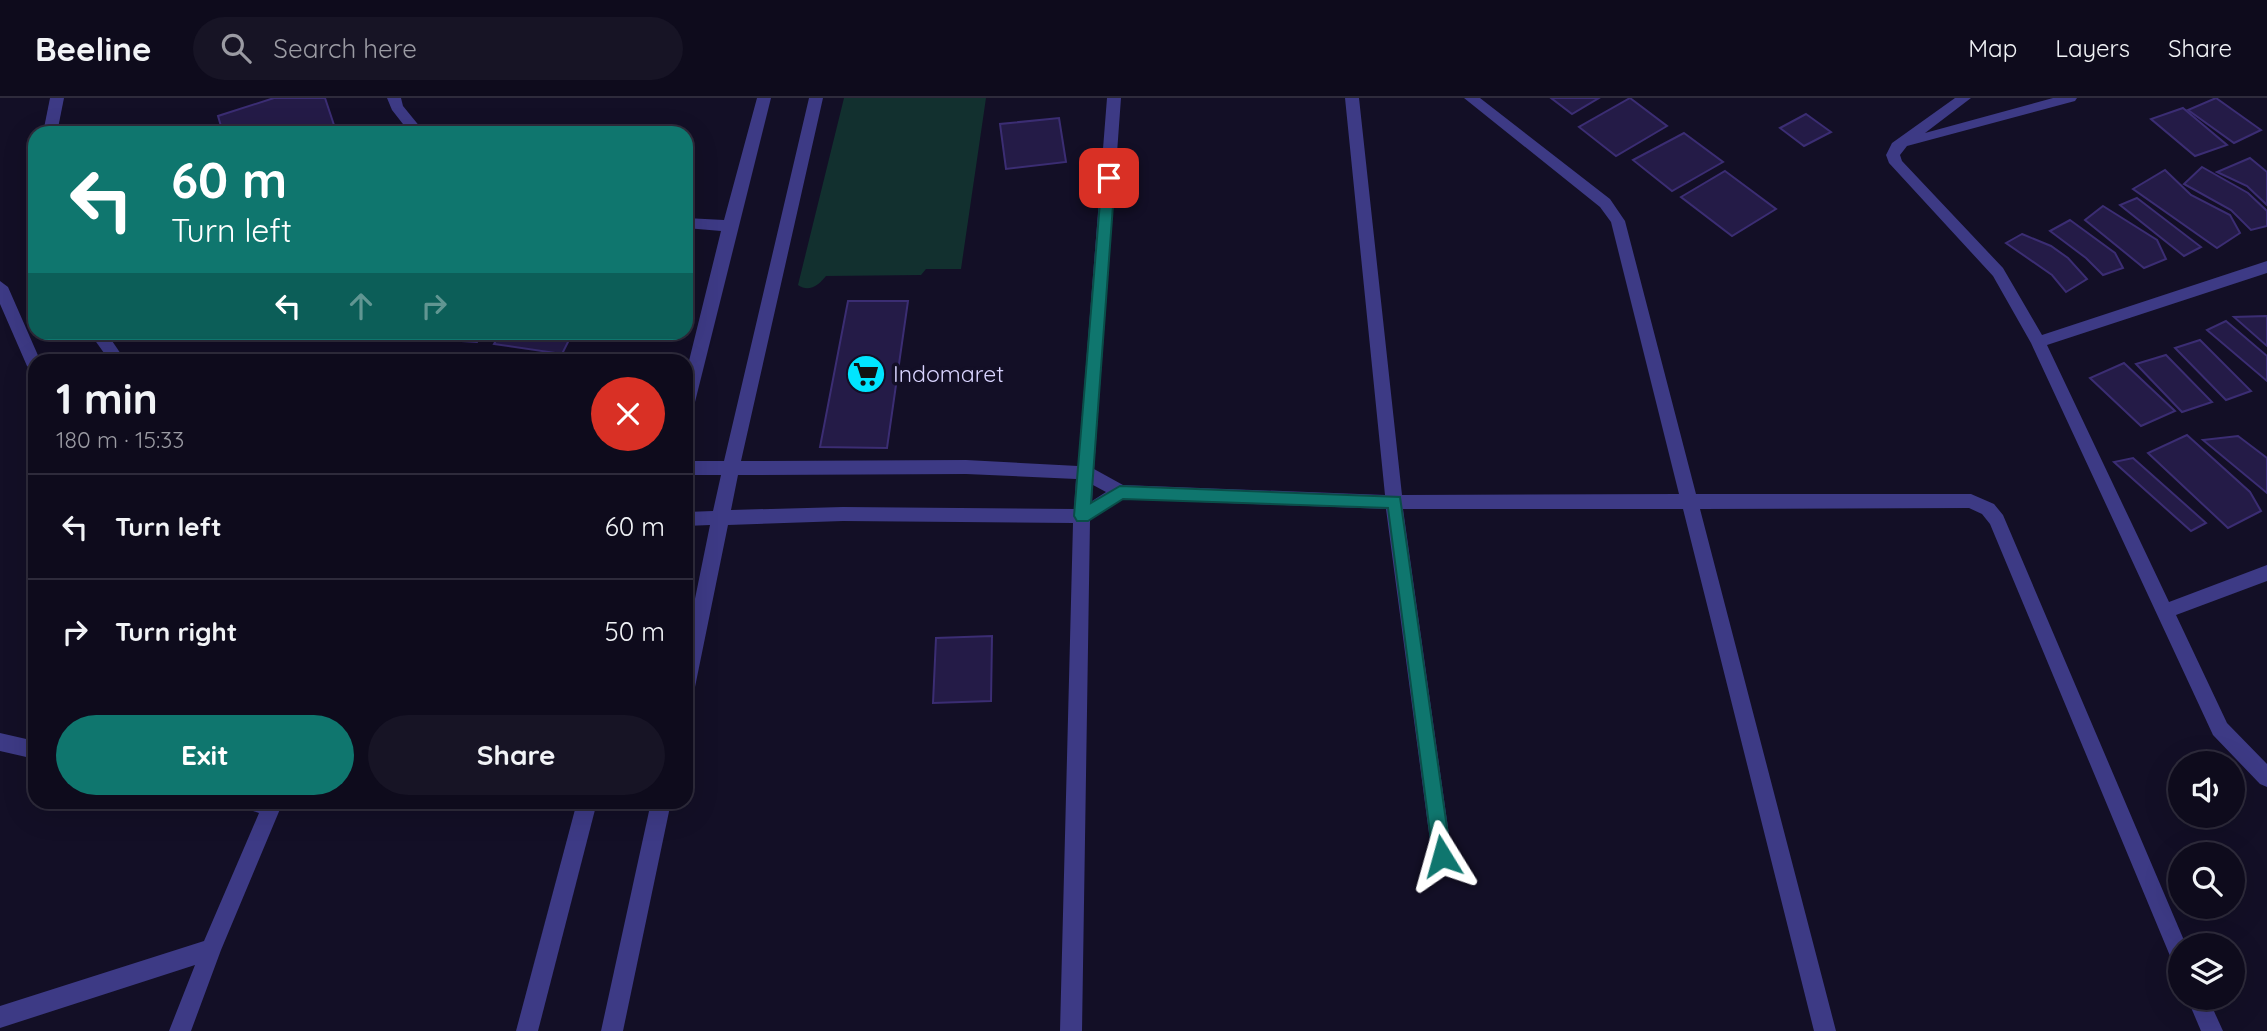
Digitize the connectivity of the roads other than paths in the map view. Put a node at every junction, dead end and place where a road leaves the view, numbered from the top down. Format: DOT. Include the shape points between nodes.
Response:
graph roads {
  1 [pos="57,98"];
  2 [pos="394,98"];
  3 [pos="764,98"];
  4 [pos="816,98"];
  5 [pos="1114,98"];
  6 [pos="1352,98"];
  7 [pos="1471,98"];
  8 [pos="1964,98"];
  9 [pos="2070,98"];
  10 [pos="51,126"];
  11 [pos="412,126"];
  12 [pos="1897,146"];
  13 [pos="693,223"];
  14 [pos="730,226"];
  15 [pos="2267,267"];
  16 [pos="0,286"];
  17 [pos="2038,342"];
  18 [pos="30,354"];
  19 [pos="693,377"];
  20 [pos="731,467"];
  21 [pos="693,468"];
  22 [pos="1087,473"];
  23 [pos="1120,492"];
  24 [pos="1689,501"];
  25 [pos="1395,502"];
  26 [pos="1082,516"];
  27 [pos="722,518"];
  28 [pos="693,519"];
  29 [pos="2267,573"];
  30 [pos="2166,611"];
  31 [pos="693,654"];
  32 [pos="0,742"];
  33 [pos="28,748"];
  34 [pos="2267,778"];
  35 [pos="264,809"];
  36 [pos="585,809"];
  37 [pos="660,809"];
  38 [pos="1442,856"];
  39 [pos="2170,933"];
  40 [pos="211,949"];
  41 [pos="2203,1010"];
  42 [pos="0,1017"];
  43 [pos="180,1031"];
  44 [pos="527,1031"];
  45 [pos="612,1031"];
  46 [pos="1071,1031"];
  47 [pos="1825,1031"];
  48 [pos="2212,1031"];
  1 -- 10 [label="street"];
  2 -- 11 [label="street"];
  3 -- 14 [label="street"];
  4 -- 20 [label="street"];
  5 -- 22 [label="street"];
  6 -- 25 [label="street"];
  7 -- 24 [label="street" via="1605,203 1618,221"];
  8 -- 12 [label="street"];
  9 -- 12 [label="street"];
  12 -- 17 [label="street" via="1896,163 1998,272"];
  13 -- 14 [label="street"];
  14 -- 19 [label="street"];
  15 -- 17 [label="street"];
  16 -- 18 [label="street"];
  17 -- 30 [label="street"];
  20 -- 21 [label="street"];
  20 -- 22 [label="street" via="965,467"];
  20 -- 27 [label="street"];
  22 -- 23 [label="street"];
  22 -- 26 [label="street"];
  23 -- 25 [label="street"];
  23 -- 26 [label="street"];
  24 -- 25 [label="street"];
  24 -- 39 [label="street" via="1971,501 1988,509 1997,520"];
  24 -- 47 [label="street"];
  25 -- 38 [label="street"];
  26 -- 27 [label="street"];
  26 -- 46 [label="street"];
  27 -- 28 [label="street"];
  27 -- 31 [label="street"];
  29 -- 30 [label="street"];
  30 -- 34 [label="street" via="2220,730"];
  32 -- 33 [label="street"];
  35 -- 40 [label="street"];
  36 -- 44 [label="street"];
  37 -- 45 [label="street"];
  40 -- 42 [label="street"];
  40 -- 43 [label="street"];
  41 -- 48 [label="street"];
}
